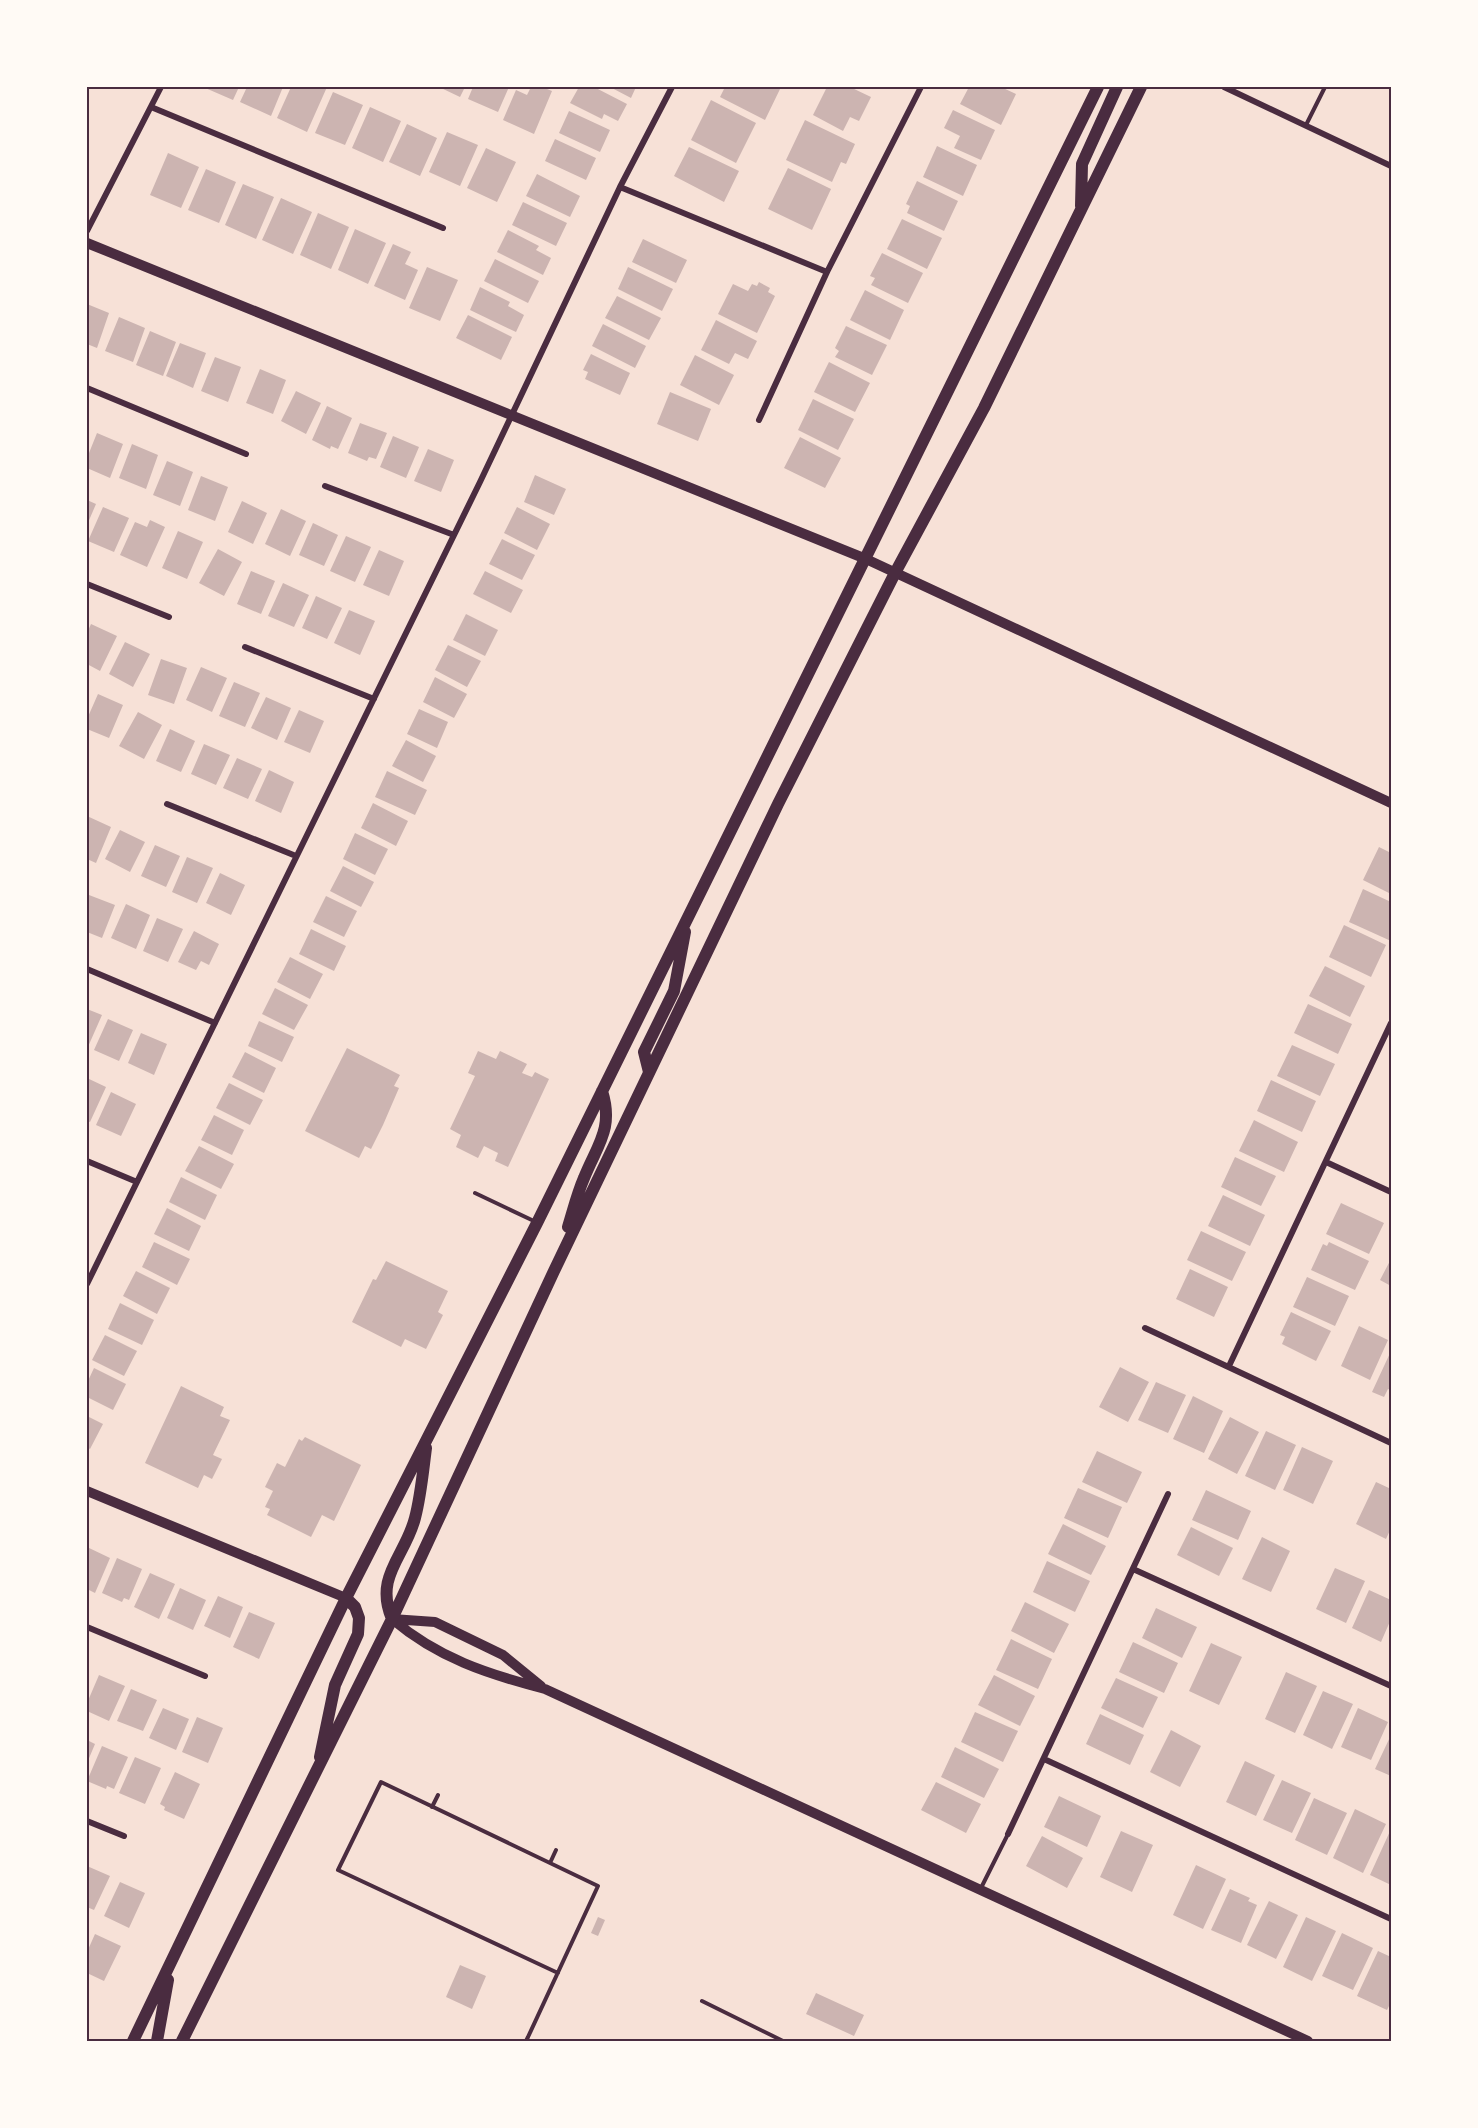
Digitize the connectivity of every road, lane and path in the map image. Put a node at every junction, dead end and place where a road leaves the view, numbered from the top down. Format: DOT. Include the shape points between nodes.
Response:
graph roads {
  1 [pos="161,87"];
  2 [pos="672,87"];
  3 [pos="921,87"];
  4 [pos="1098,87"];
  5 [pos="1117,87"];
  6 [pos="1141,87"];
  7 [pos="1224,87"];
  8 [pos="1324,87"];
  9 [pos="151,107"];
  10 [pos="1306,126"];
  11 [pos="1391,166"];
  12 [pos="620,187"];
  13 [pos="1081,211"];
  14 [pos="443,228"];
  15 [pos="87,231"];
  16 [pos="87,243"];
  17 [pos="827,272"];
  18 [pos="87,388"];
  19 [pos="510,415"];
  20 [pos="759,420"];
  21 [pos="246,454"];
  22 [pos="325,486"];
  23 [pos="454,535"];
  24 [pos="866,559"];
  25 [pos="895,573"];
  26 [pos="87,584"];
  27 [pos="169,617"];
  28 [pos="245,647"];
  29 [pos="374,699"];
  30 [pos="1390,801"];
  31 [pos="167,804"];
  32 [pos="296,856"];
  33 [pos="688,916"];
  34 [pos="87,969"];
  35 [pos="215,1023"];
  36 [pos="1391,1023"];
  37 [pos="649,1072"];
  38 [pos="602,1091"];
  39 [pos="87,1161"];
  40 [pos="1326,1162"];
  41 [pos="137,1182"];
  42 [pos="475,1192"];
  43 [pos="1391,1192"];
  44 [pos="537,1222"];
  45 [pos="554,1271"];
  46 [pos="87,1284"];
  47 [pos="1145,1328"];
  48 [pos="1229,1366"];
  49 [pos="429,1435"];
  50 [pos="1391,1443"];
  51 [pos="87,1491"];
  52 [pos="1168,1494"];
  53 [pos="1133,1569"];
  54 [pos="346,1598"];
  55 [pos="392,1619"];
  56 [pos="87,1627"];
  57 [pos="206,1676"];
  58 [pos="1391,1686"];
  59 [pos="545,1689"];
  60 [pos="1044,1759"];
  61 [pos="316,1776"];
  62 [pos="438,1795"];
  63 [pos="432,1807"];
  64 [pos="87,1821"];
  65 [pos="1008,1834"];
  66 [pos="124,1836"];
  67 [pos="556,1850"];
  68 [pos="550,1863"];
  69 [pos="980,1890"];
  70 [pos="1391,1919"];
  71 [pos="171,1964"];
  72 [pos="558,1973"];
  73 [pos="702,2001"];
  74 [pos="527,2039"];
  75 [pos="133,2041"];
  76 [pos="157,2041"];
  77 [pos="182,2041"];
  78 [pos="536,2041"];
  79 [pos="783,2041"];
  80 [pos="1308,2041"];
  1 -- 9 [label="street"];
  2 -- 12 [label="street"];
  3 -- 17 [label="street"];
  4 -- 24 [label="main road"];
  5 -- 13 [label="main road" via="1082,164"];
  6 -- 13 [label="main road"];
  7 -- 10 [label="street"];
  8 -- 10 [label="lane"];
  9 -- 14 [label="street"];
  9 -- 15 [label="street"];
  10 -- 11 [label="street"];
  12 -- 17 [label="street"];
  12 -- 19 [label="street"];
  13 -- 25 [label="main road" via="984,408"];
  16 -- 19 [label="street"];
  17 -- 20 [label="street"];
  18 -- 21 [label="street"];
  19 -- 23 [label="street"];
  19 -- 24 [label="street"];
  22 -- 23 [label="street"];
  23 -- 29 [label="street"];
  24 -- 25 [label="street"];
  24 -- 33 [label="main road"];
  25 -- 30 [label="street"];
  25 -- 37 [label="main road"];
  26 -- 27 [label="street"];
  28 -- 29 [label="street"];
  29 -- 32 [label="street"];
  31 -- 32 [label="street"];
  32 -- 35 [label="street"];
  33 -- 37 [label="main road" via="674,991 644,1052"];
  33 -- 38 [label="main road"];
  34 -- 35 [label="street"];
  35 -- 41 [label="street"];
  36 -- 40 [label="street"];
  37 -- 45 [label="main road"];
  38 -- 44 [label="main road"];
  38 -- 45 [label="main road" via="608,1120 604,1135 583,1179"];
  39 -- 41 [label="street"];
  40 -- 43 [label="street"];
  40 -- 48 [label="street"];
  41 -- 46 [label="street"];
  42 -- 44 [label="lane"];
  44 -- 49 [label="main road"];
  45 -- 55 [label="main road"];
  47 -- 48 [label="street"];
  48 -- 50 [label="street"];
  49 -- 54 [label="main road"];
  49 -- 55 [label="main road" via="414,1519 386,1587 385,1602"];
  51 -- 54 [label="street"];
  52 -- 53 [label="street"];
  53 -- 58 [label="street"];
  53 -- 60 [label="street"];
  54 -- 61 [label="main road" via="356,1607 357,1634 335,1685"];
  54 -- 71 [label="main road"];
  55 -- 59 [label="street" via="419,1642 490,1674"];
  55 -- 59 [label="street" via="435,1622 503,1655"];
  55 -- 61 [label="main road"];
  56 -- 57 [label="street"];
  59 -- 69 [label="street"];
  60 -- 65 [label="street"];
  60 -- 70 [label="street"];
  61 -- 77 [label="main road"];
  62 -- 63 [label="path"];
  63 -- 68 [label="path"];
  63 -- 72 [label="path" via="381,1782 338,1870"];
  64 -- 66 [label="street"];
  65 -- 69 [label="lane"];
  67 -- 68 [label="path"];
  68 -- 72 [label="path" via="598,1886"];
  69 -- 80 [label="street"];
  71 -- 75 [label="main road"];
  71 -- 76 [label="main road"];
  72 -- 74 [label="path"];
  73 -- 79 [label="path"];
  74 -- 78 [label="path"];
}
